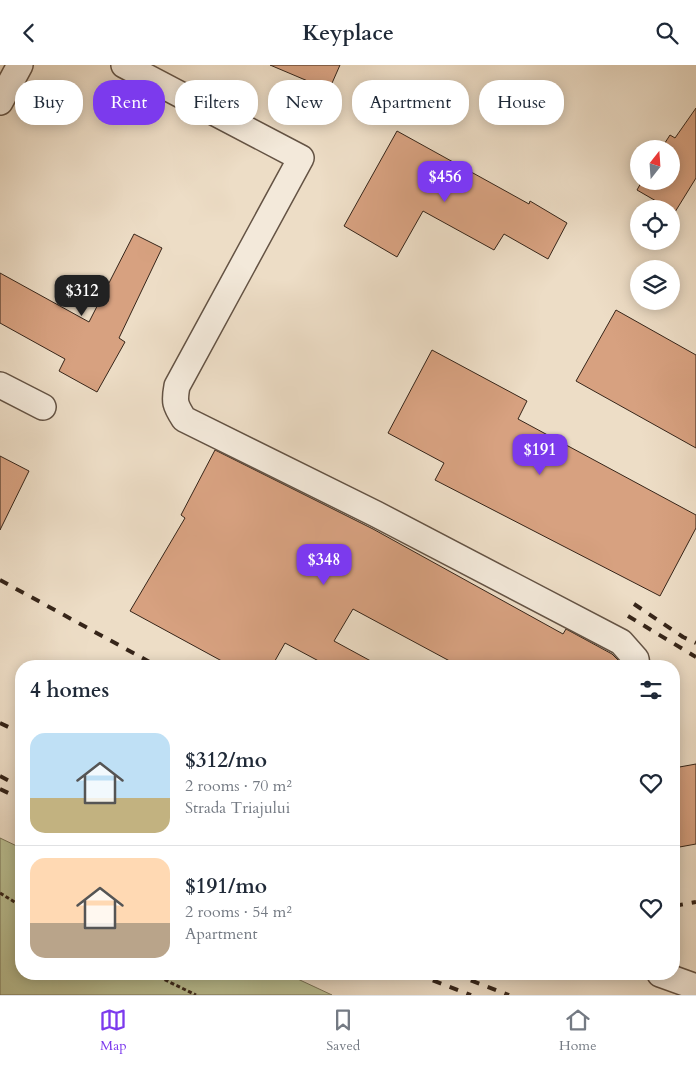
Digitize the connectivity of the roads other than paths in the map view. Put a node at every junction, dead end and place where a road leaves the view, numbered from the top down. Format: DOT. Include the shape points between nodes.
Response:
graph roads {
  1 [pos="20,65"];
  2 [pos="124,65"];
  3 [pos="0,102"];
  4 [pos="0,385"];
  5 [pos="43,407"];
  6 [pos="636,660"];
  7 [pos="677,980"];
  8 [pos="696,987"];
  1 -- 3 [label="street"];
  2 -- 6 [label="street" via="301,158 178,386 176,406 184,419 376,514 621,642"];
  4 -- 5 [label="street"];
  7 -- 8 [label="street"];
}
